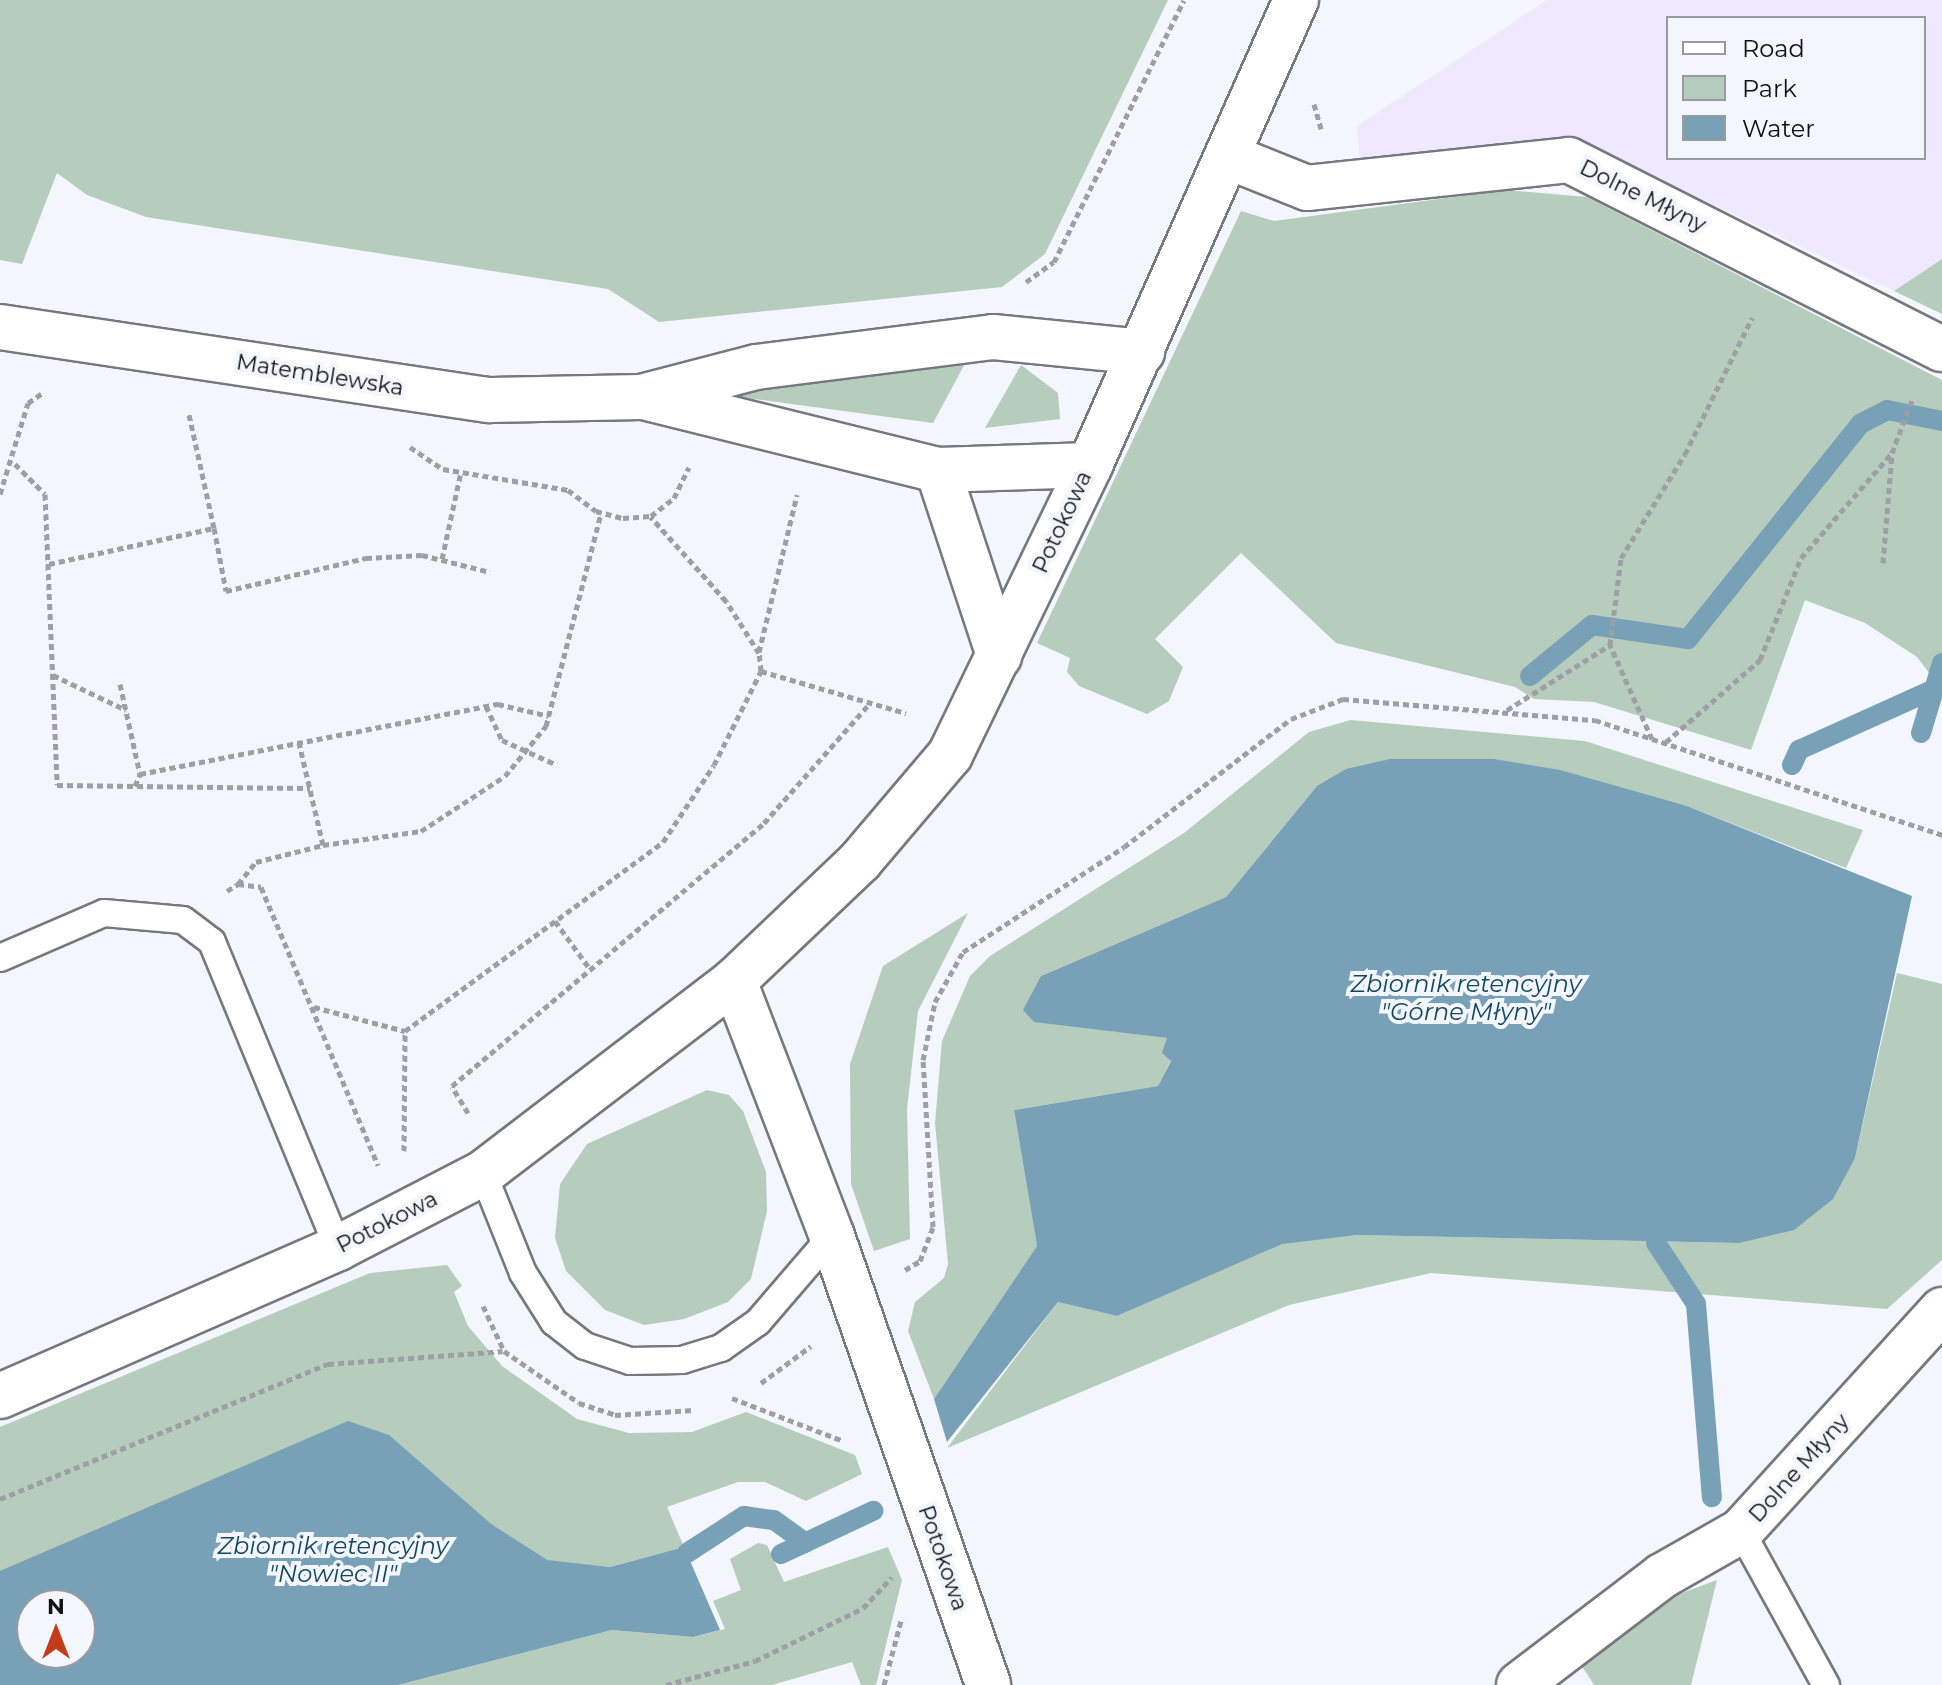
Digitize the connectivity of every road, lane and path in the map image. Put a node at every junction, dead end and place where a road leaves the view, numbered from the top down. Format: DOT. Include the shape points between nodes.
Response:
graph roads {
  1 [pos="1184,0"];
  2 [pos="1296,0"];
  3 [pos="1227,156"];
  4 [pos="1782,265"];
  5 [pos="1018,288"];
  6 [pos="0,327"];
  7 [pos="1942,349"];
  8 [pos="1142,352"];
  9 [pos="54,386"];
  10 [pos="1915,391"];
  11 [pos="641,397"];
  12 [pos="189,415"];
  13 [pos="1892,453"];
  14 [pos="15,464"];
  15 [pos="1090,465"];
  16 [pos="938,470"];
  17 [pos="461,472"];
  18 [pos="0,494"];
  19 [pos="796,498"];
  20 [pos="601,513"];
  21 [pos="651,516"];
  22 [pos="214,528"];
  23 [pos="442,559"];
  24 [pos="1883,563"];
  25 [pos="49,564"];
  26 [pos="490,572"];
  27 [pos="1610,645"];
  28 [pos="759,653"];
  29 [pos="999,656"];
  30 [pos="761,671"];
  31 [pos="53,675"];
  32 [pos="120,684"];
  33 [pos="870,703"];
  34 [pos="486,706"];
  35 [pos="126,710"];
  36 [pos="1505,711"];
  37 [pos="906,714"];
  38 [pos="549,716"];
  39 [pos="1652,739"];
  40 [pos="1666,742"];
  41 [pos="299,743"];
  42 [pos="557,765"];
  43 [pos="140,774"];
  44 [pos="135,786"];
  45 [pos="310,788"];
  46 [pos="1942,835"];
  47 [pos="323,845"];
  48 [pos="238,884"];
  49 [pos="555,921"];
  50 [pos="0,958"];
  51 [pos="590,969"];
  52 [pos="734,981"];
  53 [pos="314,1007"];
  54 [pos="405,1031"];
  55 [pos="459,1126"];
  56 [pos="364,1129"];
  57 [pos="377,1161"];
  58 [pos="404,1168"];
  59 [pos="483,1173"];
  60 [pos="832,1236"];
  61 [pos="338,1248"];
  62 [pos="856,1306"];
  63 [pos="1942,1310"];
  64 [pos="504,1351"];
  65 [pos="0,1396"];
  66 [pos="732,1398"];
  67 [pos="854,1446"];
  68 [pos="0,1499"];
  69 [pos="1741,1531"];
  70 [pos="906,1604"];
  71 [pos="863,1608"];
  72 [pos="666,1685"];
  73 [pos="884,1685"];
  74 [pos="988,1685"];
  75 [pos="1519,1685"];
  76 [pos="1826,1685"];
  1 -- 5 [label="path" via="1054,262"];
  2 -- 3 [label="street, Potokowa"];
  3 -- 4 [label="street, Dolne Młyny" via="1307,188 1569,160"];
  3 -- 8 [label="street, Potokowa"];
  4 -- 7 [label="street, Dolne Młyny"];
  4 -- 27 [label="path" via="1685,454 1621,558"];
  6 -- 11 [label="street, Matemblewska" via="490,400"];
  8 -- 11 [label="street, Matemblewska" via="993,337 756,367"];
  8 -- 15 [label="street, Potokowa"];
  9 -- 14 [label="path" via="28,403"];
  10 -- 13 [label="path"];
  11 -- 16 [label="street, Matemblewska"];
  12 -- 22 [label="path"];
  13 -- 24 [label="path"];
  13 -- 40 [label="path" via="1801,558 1760,660"];
  14 -- 18 [label="path"];
  14 -- 25 [label="path" via="45,494"];
  15 -- 16 [label="street, Matemblewska"];
  15 -- 29 [label="street, Potokowa"];
  16 -- 29 [label="street"];
  17 -- 23 [label="path"];
  19 -- 28 [label="path"];
  20 -- 38 [label="path"];
  21 -- 28 [label="path" via="726,601"];
  22 -- 23 [label="path" via="226,591 366,558"];
  22 -- 25 [label="path"];
  23 -- 26 [label="path"];
  25 -- 31 [label="path"];
  27 -- 36 [label="path"];
  27 -- 39 [label="path"];
  28 -- 30 [label="path"];
  29 -- 52 [label="street, Potokowa" via="950,755 910,807"];
  30 -- 33 [label="path"];
  30 -- 49 [label="path" via="714,765 663,842"];
  31 -- 35 [label="path"];
  31 -- 44 [label="path" via="57,785"];
  32 -- 35 [label="path"];
  33 -- 37 [label="path"];
  33 -- 51 [label="path" via="764,823"];
  34 -- 38 [label="path"];
  34 -- 41 [label="path"];
  34 -- 42 [label="path, bridge" via="502,740"];
  35 -- 43 [label="path"];
  36 -- 39 [label="path" via="1595,720"];
  36 -- 62 [label="path" via="1343,699 1291,719 1148,830 963,952 935,1002 923,1060 933,1227 920,1261"];
  38 -- 47 [label="path" via="505,776 421,831"];
  39 -- 40 [label="path"];
  40 -- 46 [label="path"];
  41 -- 43 [label="path"];
  41 -- 45 [label="path"];
  43 -- 44 [label="path"];
  44 -- 45 [label="path"];
  45 -- 47 [label="path"];
  47 -- 48 [label="path" via="256,862"];
  49 -- 51 [label="path"];
  49 -- 54 [label="path"];
  50 -- 61 [label="lane" via="104,913 183,920 212,942"];
  51 -- 55 [label="path" via="452,1086 470,1117"];
  52 -- 59 [label="street, Potokowa"];
  52 -- 60 [label="street, Potokowa"];
  53 -- 54 [label="path"];
  54 -- 58 [label="path"];
  56 -- 57 [label="path"];
  59 -- 60 [label="lane" via="523,1273 554,1322 585,1346 630,1361 682,1360 721,1348 758,1322"];
  59 -- 61 [label="street, Potokowa"];
  60 -- 62 [label="street, Potokowa"];
  61 -- 65 [label="street, Potokowa"];
  62 -- 74 [label="street, Potokowa"];
  63 -- 69 [label="street, Dolne Młyny"];
  64 -- 68 [label="path" via="328,1364"];
  66 -- 67 [label="path"];
  69 -- 75 [label="street, Dolne Młyny" via="1662,1576"];
  69 -- 76 [label="lane"];
  70 -- 73 [label="path"];
  71 -- 72 [label="path" via="755,1661"];
}
